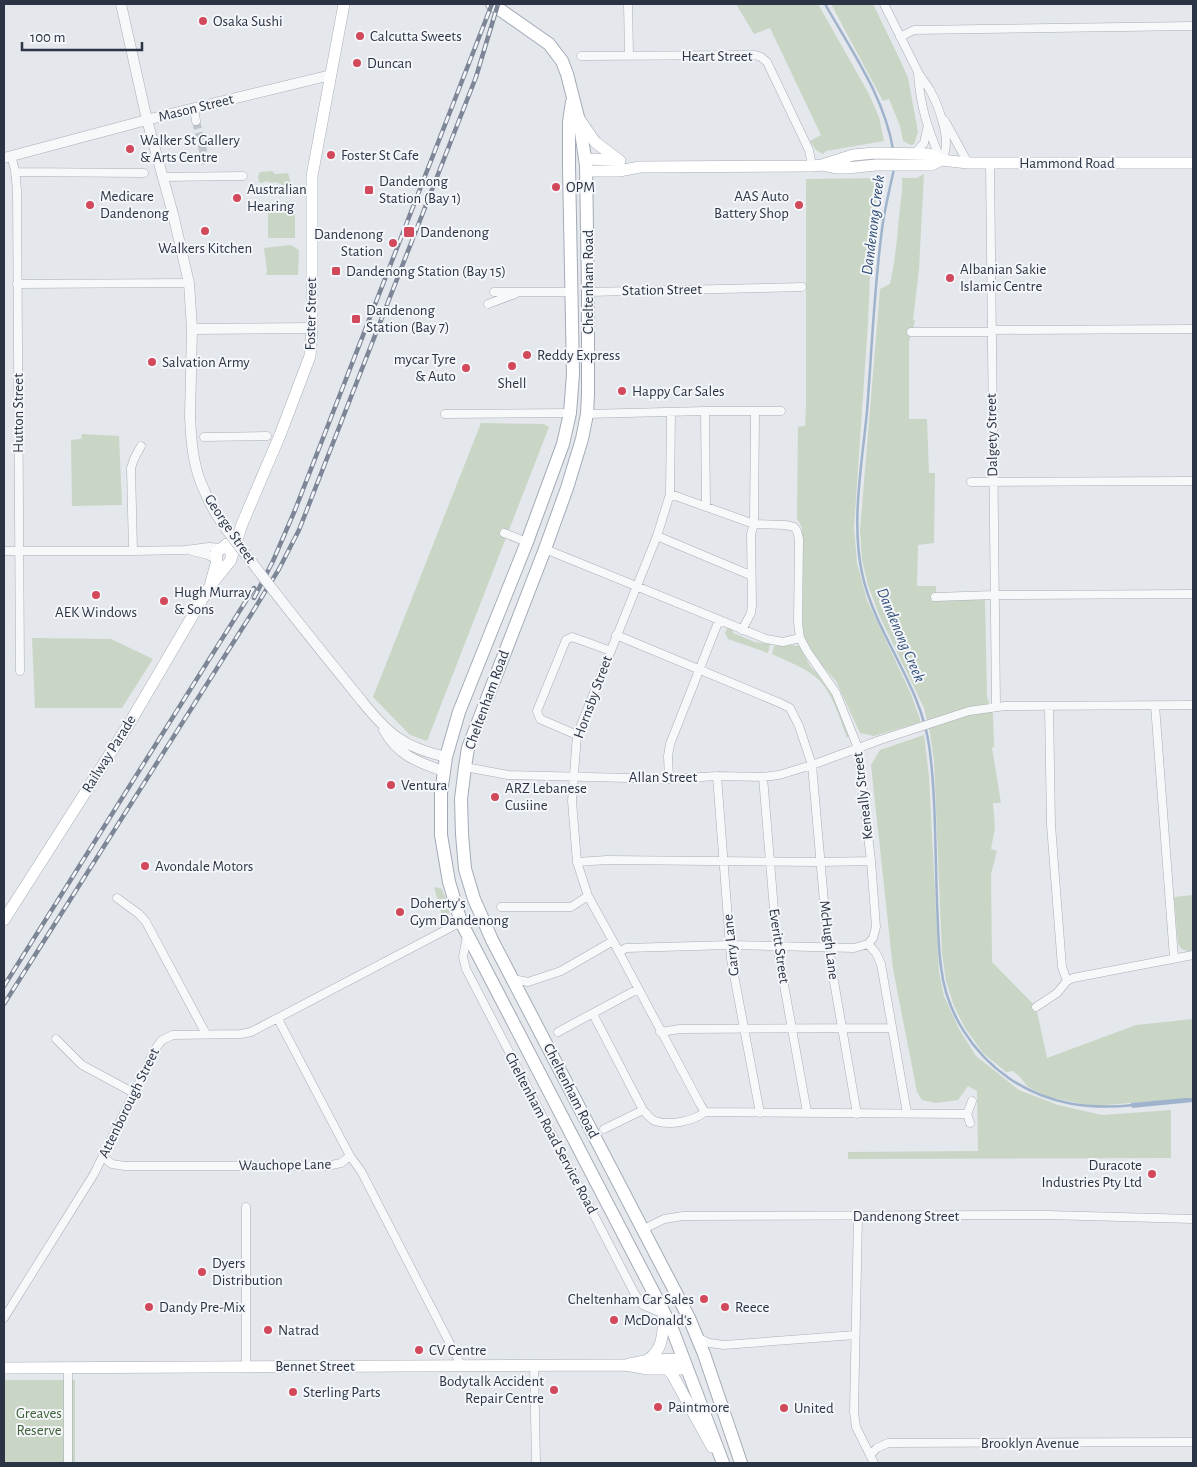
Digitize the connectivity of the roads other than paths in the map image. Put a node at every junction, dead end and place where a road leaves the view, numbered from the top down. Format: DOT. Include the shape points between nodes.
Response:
graph roads {
  1 [pos="121,4"];
  2 [pos="344,4"];
  3 [pos="492,4"];
  4 [pos="628,4"];
  5 [pos="884,4"];
  6 [pos="1193,26"];
  7 [pos="900,37"];
  8 [pos="628,55"];
  9 [pos="581,56"];
  10 [pos="918,74"];
  11 [pos="331,75"];
  12 [pos="572,99"];
  13 [pos="194,109"];
  14 [pos="939,110"];
  15 [pos="578,116"];
  16 [pos="147,120"];
  17 [pos="196,121"];
  18 [pos="928,128"];
  19 [pos="7,157"];
  20 [pos="912,157"];
  21 [pos="941,160"];
  22 [pos="620,161"];
  23 [pos="968,163"];
  24 [pos="990,163"];
  25 [pos="1193,163"];
  26 [pos="585,165"];
  27 [pos="817,165"];
  28 [pos="207,166"];
  29 [pos="569,167"];
  30 [pos="640,167"];
  31 [pos="15,172"];
  32 [pos="144,174"];
  33 [pos="208,176"];
  34 [pos="243,176"];
  35 [pos="162,177"];
  36 [pos="189,283"];
  37 [pos="17,284"];
  38 [pos="802,287"];
  39 [pos="494,292"];
  40 [pos="521,292"];
  41 [pos="570,292"];
  42 [pos="588,292"];
  43 [pos="488,304"];
  44 [pos="312,328"];
  45 [pos="192,329"];
  46 [pos="1193,329"];
  47 [pos="991,331"];
  48 [pos="910,332"];
  49 [pos="705,411"];
  50 [pos="781,411"];
  51 [pos="671,412"];
  52 [pos="755,412"];
  53 [pos="570,413"];
  54 [pos="445,414"];
  55 [pos="587,414"];
  56 [pos="267,436"];
  57 [pos="204,438"];
  58 [pos="141,446"];
  59 [pos="1193,481"];
  60 [pos="971,482"];
  61 [pos="992,482"];
  62 [pos="670,494"];
  63 [pos="706,507"];
  64 [pos="242,524"];
  65 [pos="754,524"];
  66 [pos="504,533"];
  67 [pos="657,536"];
  68 [pos="527,542"];
  69 [pos="223,548"];
  70 [pos="185,550"];
  71 [pos="545,550"];
  72 [pos="4,551"];
  73 [pos="18,551"];
  74 [pos="133,551"];
  75 [pos="217,560"];
  76 [pos="231,560"];
  77 [pos="750,575"];
  78 [pos="210,586"];
  79 [pos="636,587"];
  80 [pos="1193,594"];
  81 [pos="994,595"];
  82 [pos="935,598"];
  83 [pos="719,620"];
  84 [pos="742,630"];
  85 [pos="616,636"];
  86 [pos="800,638"];
  87 [pos="610,651"];
  88 [pos="700,670"];
  89 [pos="20,671"];
  90 [pos="1155,705"];
  91 [pos="1193,705"];
  92 [pos="996,706"];
  93 [pos="1049,706"];
  94 [pos="380,723"];
  95 [pos="578,735"];
  96 [pos="858,748"];
  97 [pos="446,756"];
  98 [pos="812,765"];
  99 [pos="465,767"];
  100 [pos="443,770"];
  101 [pos="574,776"];
  102 [pos="717,776"];
  103 [pos="763,777"];
  104 [pos="669,779"];
  105 [pos="724,861"];
  106 [pos="871,861"];
  107 [pos="577,862"];
  108 [pos="770,862"];
  109 [pos="821,862"];
  110 [pos="588,896"];
  111 [pos="117,898"];
  112 [pos="501,907"];
  113 [pos="4,920"];
  114 [pos="461,922"];
  115 [pos="468,936"];
  116 [pos="613,941"];
  117 [pos="868,944"];
  118 [pos="730,945"];
  119 [pos="777,946"];
  120 [pos="828,947"];
  121 [pos="619,952"];
  122 [pos="1193,955"];
  123 [pos="1174,958"];
  124 [pos="513,979"];
  125 [pos="1066,981"];
  126 [pos="638,989"];
  127 [pos="1036,1008"];
  128 [pos="593,1014"];
  129 [pos="278,1019"];
  130 [pos="744,1028"];
  131 [pos="792,1028"];
  132 [pos="843,1028"];
  133 [pos="892,1028"];
  134 [pos="558,1032"];
  135 [pos="660,1032"];
  136 [pos="206,1034"];
  137 [pos="56,1039"];
  138 [pos="134,1093"];
  139 [pos="972,1101"];
  140 [pos="643,1110"];
  141 [pos="705,1112"];
  142 [pos="807,1112"];
  143 [pos="760,1113"];
  144 [pos="907,1113"];
  145 [pos="857,1114"];
  146 [pos="967,1114"];
  147 [pos="970,1123"];
  148 [pos="604,1129"];
  149 [pos="350,1156"];
  150 [pos="103,1157"];
  151 [pos="246,1207"];
  152 [pos="858,1216"];
  153 [pos="1193,1219"];
  154 [pos="642,1230"];
  155 [pos="625,1239"];
  156 [pos="664,1314"];
  157 [pos="4,1318"];
  158 [pos="855,1334"];
  159 [pos="697,1337"];
  160 [pos="646,1360"];
  161 [pos="707,1363"];
  162 [pos="686,1364"];
  163 [pos="462,1365"];
  164 [pos="534,1365"];
  165 [pos="625,1365"];
  166 [pos="246,1366"];
  167 [pos="68,1367"];
  168 [pos="4,1368"];
  169 [pos="668,1370"];
  170 [pos="1193,1442"];
  171 [pos="870,1454"];
  172 [pos="68,1463"];
  173 [pos="536,1463"];
  174 [pos="722,1463"];
  175 [pos="742,1463"];
  176 [pos="874,1463"];
  1 -- 16 [label="street, George Street"];
  2 -- 11 [label="main road, Foster Street"];
  3 -- 12 [label="main road, Cheltenham Road" via="552,47 565,69"];
  4 -- 8 [label="street"];
  5 -- 7 [label="street"];
  6 -- 7 [label="street" via="914,30"];
  7 -- 10 [label="street"];
  8 -- 9 [label="street, Heart Street"];
  8 -- 27 [label="street, Heart Street" via="761,56 767,62"];
  10 -- 14 [label="street" via="930,89"];
  10 -- 18 [label="street"];
  11 -- 13 [label="street, Mason Street"];
  11 -- 44 [label="main road, Foster Street" via="312,176"];
  12 -- 15 [label="main road, Cheltenham Road"];
  12 -- 29 [label="main road, Cheltenham Road"];
  13 -- 16 [label="street, Mason Street"];
  13 -- 17 [label="street"];
  14 -- 21 [label="street" via="946,145"];
  14 -- 23 [label="street"];
  15 -- 22 [label="main road" via="595,142"];
  15 -- 26 [label="main road, Cheltenham Road"];
  16 -- 19 [label="street, Mason Street"];
  16 -- 35 [label="street, George Street"];
  18 -- 20 [label="street" via="924,143"];
  18 -- 21 [label="street"];
  19 -- 31 [label="street, Hutton Street"];
  20 -- 21 [label="main road, Hammond Road" via="931,165"];
  20 -- 27 [label="main road, Hammond Road" via="875,159 843,168"];
  21 -- 23 [label="main road, Hammond Road"];
  22 -- 26 [label="main road, Hammond Road"];
  22 -- 30 [label="main road, Hammond Road"];
  23 -- 24 [label="main road, Hammond Road"];
  24 -- 25 [label="main road, Hammond Road"];
  24 -- 47 [label="street, Dalgety Street"];
  26 -- 29 [label="main road"];
  26 -- 30 [label="main road, Hammond Road" via="623,170"];
  26 -- 42 [label="main road, Cheltenham Road"];
  27 -- 30 [label="main road, Hammond Road"];
  28 -- 33 [label="street"];
  29 -- 41 [label="main road, Cheltenham Road"];
  31 -- 32 [label="street"];
  31 -- 37 [label="street, Hutton Street"];
  33 -- 34 [label="street"];
  33 -- 35 [label="street"];
  35 -- 36 [label="street, George Street"];
  36 -- 37 [label="street"];
  36 -- 45 [label="street, George Street"];
  37 -- 73 [label="street, Hutton Street"];
  38 -- 42 [label="street, Station Street"];
  39 -- 40 [label="street, Station Street"];
  40 -- 41 [label="street, Station Street"];
  40 -- 43 [label="street, Station Street"];
  41 -- 42 [label="main road, Station Street"];
  41 -- 53 [label="main road, Cheltenham Road" via="573,374"];
  42 -- 55 [label="main road, Cheltenham Road"];
  44 -- 45 [label="street"];
  44 -- 64 [label="main road, Foster Street" via="309,359"];
  45 -- 94 [label="street, George Street, bridge" via="190,416 193,452 197,472 212,506 273,591"];
  46 -- 47 [label="street"];
  47 -- 48 [label="street"];
  47 -- 61 [label="street, Dalgety Street"];
  49 -- 51 [label="street"];
  49 -- 52 [label="street"];
  49 -- 63 [label="street"];
  50 -- 52 [label="street"];
  51 -- 55 [label="street"];
  51 -- 62 [label="street, Hornsby Street"];
  52 -- 65 [label="street"];
  53 -- 54 [label="street"];
  53 -- 55 [label="main road"];
  53 -- 68 [label="main road, Cheltenham Road" via="563,444"];
  55 -- 71 [label="main road, Cheltenham Road" via="568,488"];
  56 -- 57 [label="street"];
  58 -- 74 [label="street" via="132,466"];
  59 -- 61 [label="street"];
  60 -- 61 [label="street"];
  61 -- 81 [label="street, Dalgety Street"];
  62 -- 63 [label="street"];
  62 -- 67 [label="street, Hornsby Street"];
  63 -- 65 [label="street"];
  64 -- 69 [label="main road, Foster Street"];
  64 -- 76 [label="main road, Foster Street"];
  65 -- 77 [label="street"];
  65 -- 86 [label="street" via="785,525 797,531"];
  66 -- 68 [label="street"];
  67 -- 77 [label="street"];
  67 -- 79 [label="street, Hornsby Street"];
  68 -- 71 [label="main road"];
  68 -- 97 [label="main road, Cheltenham Road" via="458,712"];
  69 -- 70 [label="street"];
  69 -- 75 [label="main road" via="216,553"];
  69 -- 76 [label="main road" via="231,551"];
  70 -- 74 [label="street"];
  70 -- 75 [label="street"];
  71 -- 79 [label="street"];
  71 -- 99 [label="main road, Cheltenham Road" via="468,748"];
  72 -- 73 [label="street"];
  73 -- 74 [label="street"];
  73 -- 89 [label="street, Hutton Street"];
  75 -- 76 [label="main road" via="224,564"];
  75 -- 78 [label="main road, Railway Parade"];
  76 -- 78 [label="main road, Railway Parade"];
  77 -- 84 [label="street" via="751,613"];
  78 -- 113 [label="main road, Railway Parade" via="129,724"];
  79 -- 83 [label="street"];
  79 -- 85 [label="street, Hornsby Street"];
  80 -- 81 [label="street"];
  81 -- 82 [label="street"];
  81 -- 92 [label="street, Dalgety Street"];
  83 -- 84 [label="street"];
  83 -- 88 [label="street"];
  84 -- 86 [label="street" via="773,641"];
  85 -- 87 [label="street, Hornsby Street"];
  85 -- 88 [label="street, McHugh Lane"];
  86 -- 96 [label="street, Keneally Street" via="836,693"];
  87 -- 95 [label="street, Hornsby Street"];
  87 -- 95 [label="street" via="572,637 566,640 537,711 540,718"];
  88 -- 98 [label="street, McHugh Lane" via="790,708 800,726"];
  88 -- 104 [label="street" via="670,744"];
  90 -- 91 [label="street, Allan Street"];
  90 -- 93 [label="street, Allan Street"];
  90 -- 123 [label="street"];
  92 -- 93 [label="street, Allan Street"];
  92 -- 96 [label="street, Allan Street" via="958,714"];
  93 -- 125 [label="street" via="1052,838 1062,967"];
  94 -- 97 [label="street, George Street" via="409,745"];
  94 -- 100 [label="street, George Street" via="399,750 420,763"];
  95 -- 101 [label="street, Hornsby Street"];
  96 -- 98 [label="street, Allan Street"];
  96 -- 106 [label="street, Keneally Street"];
  97 -- 99 [label="main road"];
  97 -- 100 [label="main road, Cheltenham Road"];
  98 -- 103 [label="street, Allan Street"];
  98 -- 109 [label="street, McHugh Lane"];
  99 -- 100 [label="main road"];
  99 -- 101 [label="street, Allan Street" via="508,775"];
  99 -- 124 [label="main road, Cheltenham Road" via="461,799 465,869 474,899"];
  100 -- 114 [label="main road, Cheltenham Road" via="442,845"];
  101 -- 104 [label="street, Allan Street"];
  101 -- 107 [label="street, Hornsby Street" via="572,801"];
  102 -- 103 [label="street, Allan Street"];
  102 -- 104 [label="street, Allan Street"];
  102 -- 105 [label="street, Garry Lane"];
  103 -- 108 [label="street, Everitt Street"];
  105 -- 107 [label="street"];
  105 -- 108 [label="street"];
  105 -- 118 [label="street, Garry Lane"];
  106 -- 109 [label="street"];
  106 -- 117 [label="street, Keneally Street" via="876,928"];
  107 -- 110 [label="street, Hornsby Street"];
  108 -- 109 [label="street"];
  108 -- 119 [label="street, Everitt Street"];
  109 -- 120 [label="street, McHugh Lane"];
  110 -- 112 [label="street" via="571,907"];
  110 -- 116 [label="street, Hornsby Street"];
  111 -- 136 [label="street" via="146,922"];
  114 -- 115 [label="main road, Cheltenham Road"];
  114 -- 129 [label="street, Attenborough Street"];
  115 -- 155 [label="main road, Cheltenham Road"];
  115 -- 156 [label="street, Cheltenham Road Service Road" via="463,957 466,969 636,1296 643,1305"];
  116 -- 121 [label="street, Hornsby Street"];
  116 -- 124 [label="street" via="561,971 528,982"];
  117 -- 120 [label="street" via="854,948"];
  117 -- 133 [label="street" via="881,964"];
  118 -- 119 [label="street"];
  118 -- 121 [label="street" via="626,948"];
  118 -- 130 [label="street, Garry Lane"];
  119 -- 120 [label="street"];
  119 -- 131 [label="street, Everitt Street"];
  120 -- 132 [label="street, McHugh Lane"];
  121 -- 126 [label="street, Hornsby Street"];
  122 -- 123 [label="street"];
  123 -- 125 [label="street"];
  124 -- 154 [label="main road, Cheltenham Road"];
  125 -- 127 [label="street" via="1057,993"];
  126 -- 128 [label="street"];
  126 -- 135 [label="street, Hornsby Street"];
  128 -- 134 [label="street"];
  128 -- 140 [label="street"];
  129 -- 136 [label="street, Attenborough Street" via="246,1034"];
  129 -- 149 [label="street"];
  130 -- 131 [label="street"];
  130 -- 135 [label="street" via="680,1028"];
  130 -- 143 [label="street, Garry Lane"];
  131 -- 132 [label="street"];
  131 -- 142 [label="street, Everitt Street"];
  132 -- 133 [label="street"];
  132 -- 145 [label="street, McHugh Lane"];
  133 -- 144 [label="street"];
  135 -- 141 [label="street, Hornsby Street"];
  136 -- 138 [label="street, Attenborough Street" via="173,1035 162,1040"];
  137 -- 138 [label="street" via="82,1065"];
  138 -- 150 [label="street, Attenborough Street"];
  139 -- 146 [label="street"];
  140 -- 141 [label="street" via="650,1118 667,1122 691,1120"];
  140 -- 148 [label="street"];
  141 -- 143 [label="street"];
  142 -- 143 [label="street"];
  142 -- 145 [label="street"];
  144 -- 145 [label="street"];
  144 -- 146 [label="street"];
  146 -- 147 [label="street"];
  149 -- 150 [label="street, Wauchope Lane" via="341,1163 327,1166 125,1166 112,1164"];
  149 -- 163 [label="street, Wauchope Lane" via="361,1171"];
  150 -- 157 [label="street, Attenborough Street"];
  151 -- 166 [label="street"];
  152 -- 153 [label="street, Dandenong Street" via="1048,1215"];
  152 -- 154 [label="street, Dandenong Street" via="676,1216"];
  152 -- 158 [label="street"];
  154 -- 155 [label="main road, Dandenong Street"];
  154 -- 159 [label="main road, Cheltenham Road"];
  155 -- 156 [label="main road, Cheltenham Road"];
  156 -- 160 [label="main road" via="658,1350"];
  156 -- 162 [label="main road, Cheltenham Road"];
  158 -- 159 [label="street" via="720,1344"];
  158 -- 171 [label="street" via="854,1412 856,1427"];
  159 -- 161 [label="main road, Cheltenham Road"];
  160 -- 162 [label="main road, Bennet Street"];
  160 -- 165 [label="main road, Bennet Street"];
  161 -- 162 [label="main road"];
  161 -- 175 [label="main road, Cheltenham Road"];
  162 -- 169 [label="main road, Bennet Street"];
  162 -- 174 [label="main road, Cheltenham Road"];
  163 -- 164 [label="main road, Bennet Street"];
  163 -- 166 [label="main road, Bennet Street"];
  164 -- 165 [label="main road, Bennet Street"];
  164 -- 173 [label="street"];
  165 -- 169 [label="main road, Bennet Street"];
  166 -- 167 [label="main road, Bennet Street"];
  167 -- 168 [label="main road, Bennet Street"];
  167 -- 172 [label="street"];
  169 -- 174 [label="main road"];
  170 -- 171 [label="street, Brooklyn Avenue" via="888,1443"];
  171 -- 176 [label="street"];
}
